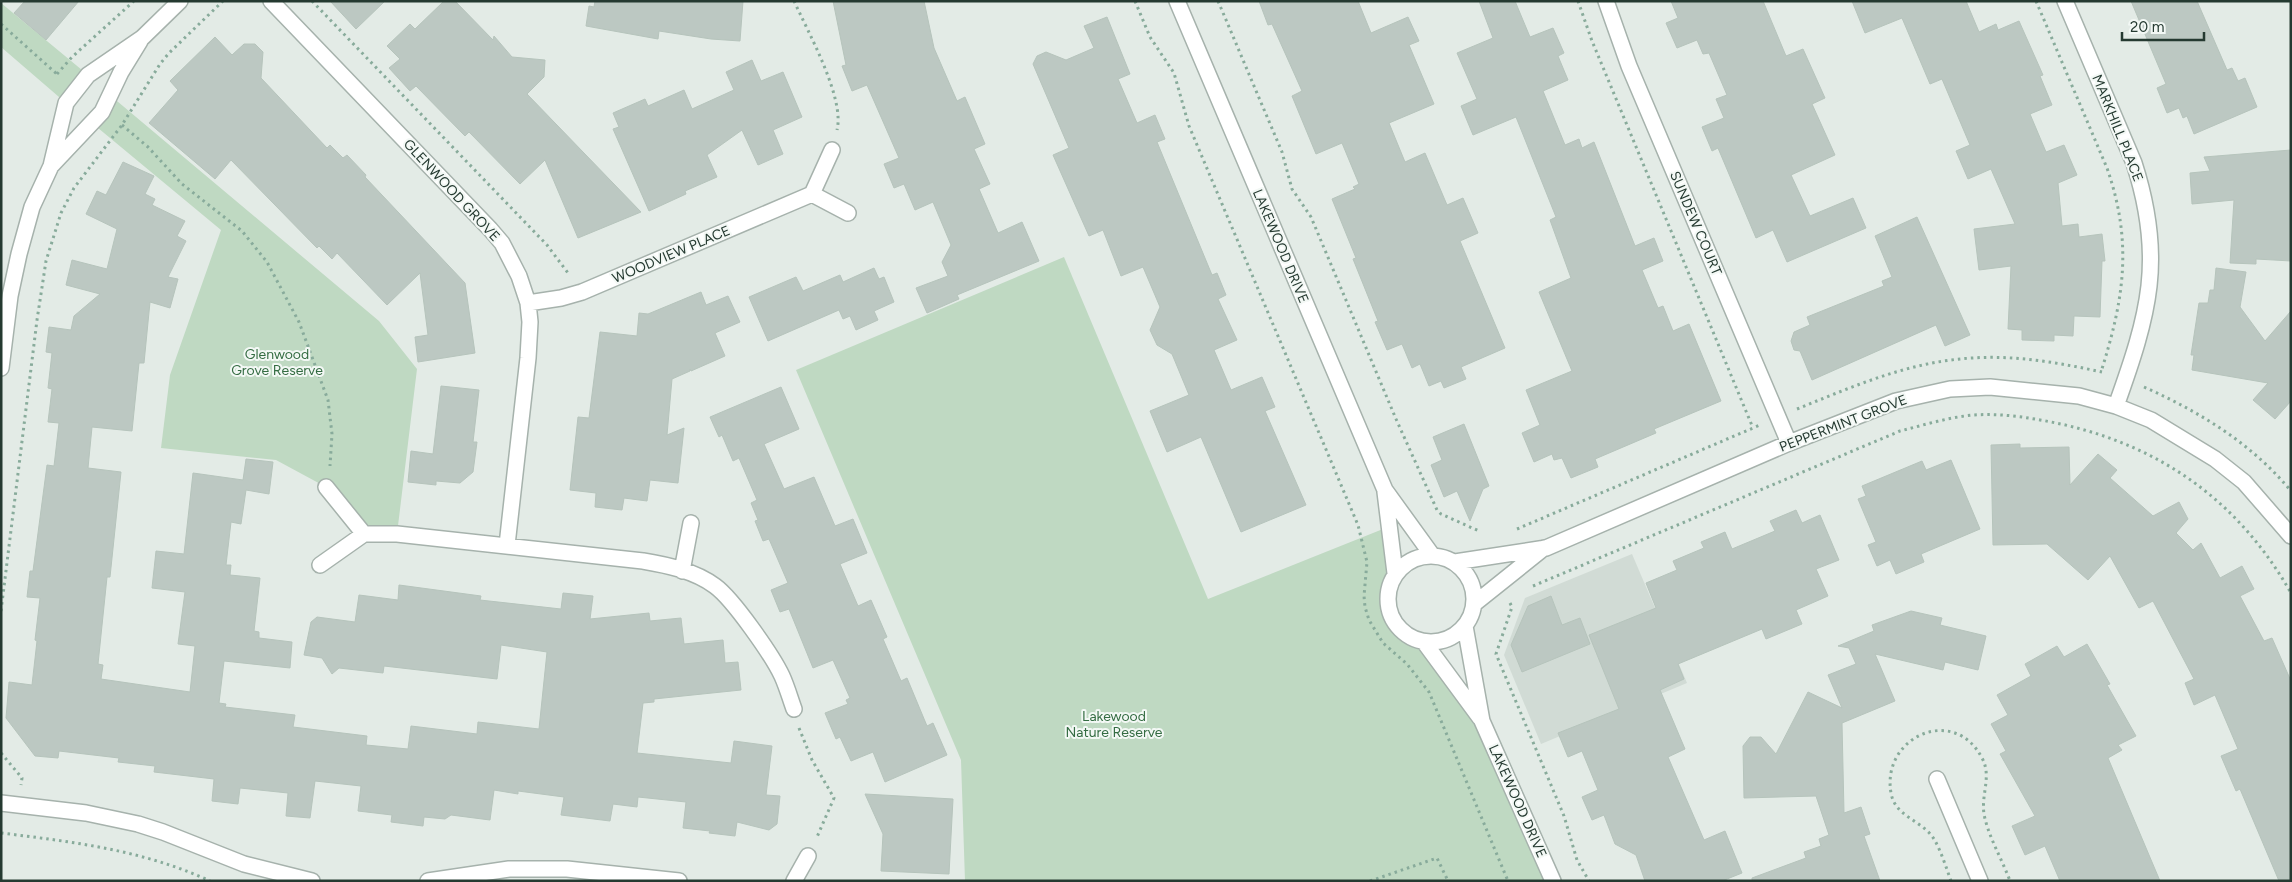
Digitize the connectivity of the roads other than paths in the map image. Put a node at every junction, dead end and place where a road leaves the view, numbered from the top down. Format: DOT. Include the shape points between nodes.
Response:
graph roads {
  1 [pos="180,1"];
  2 [pos="271,1"];
  3 [pos="1177,1"];
  4 [pos="1606,1"];
  5 [pos="2065,1"];
  6 [pos="142,38"];
  7 [pos="832,150"];
  8 [pos="51,166"];
  9 [pos="812,194"];
  10 [pos="848,213"];
  11 [pos="528,304"];
  12 [pos="1,368"];
  13 [pos="2116,406"];
  14 [pos="1789,443"];
  15 [pos="326,487"];
  16 [pos="1385,490"];
  17 [pos="691,522"];
  18 [pos="364,534"];
  19 [pos="2291,536"];
  20 [pos="507,545"];
  21 [pos="1546,548"];
  22 [pos="1432,555"];
  23 [pos="1455,562"];
  24 [pos="320,565"];
  25 [pos="682,571"];
  26 [pos="1395,573"];
  27 [pos="1474,604"];
  28 [pos="1465,626"];
  29 [pos="1424,642"];
  30 [pos="794,709"];
  31 [pos="1482,721"];
  32 [pos="1937,779"];
  33 [pos="1,803"];
  34 [pos="808,856"];
  35 [pos="312,881"];
  36 [pos="428,881"];
  37 [pos="679,881"];
  38 [pos="794,881"];
  39 [pos="1553,881"];
  40 [pos="1980,881"];
  1 -- 6 [label="street"];
  2 -- 11 [label="street, GLENWOOD GROVE" via="490,229 511,260"];
  3 -- 16 [label="street, LAKEWOOD DRIVE"];
  4 -- 14 [label="street, SUNDEW COURT" via="1629,66"];
  5 -- 13 [label="street, MARKHILL PLACE" via="2134,163 2142,186 2150,240 2147,307"];
  6 -- 8 [label="street" via="102,112"];
  6 -- 8 [label="street" via="93,71 66,103"];
  7 -- 9 [label="street"];
  8 -- 12 [label="street" via="32,207 19,254"];
  9 -- 10 [label="street"];
  9 -- 11 [label="street, WOODVIEW PLACE" via="578,294"];
  11 -- 20 [label="street, GLENWOOD GROVE" via="528,358"];
  13 -- 14 [label="street, PEPPERMINT GROVE" via="2079,396 2039,391 1950,389 1896,401"];
  13 -- 19 [label="street, PEPPERMINT GROVE" via="2151,420 2215,459 2244,482"];
  14 -- 21 [label="street, PEPPERMINT GROVE"];
  15 -- 18 [label="street"];
  16 -- 22 [label="street, LAKEWOOD DRIVE"];
  16 -- 26 [label="street, LAKEWOOD DRIVE"];
  17 -- 25 [label="street"];
  18 -- 20 [label="street" via="397,534"];
  18 -- 24 [label="street"];
  20 -- 25 [label="street" via="662,564"];
  21 -- 23 [label="street, PEPPERMINT GROVE"];
  21 -- 27 [label="street, PEPPERMINT GROVE"];
  22 -- 23 [label="street"];
  22 -- 26 [label="street" via="1412,560"];
  23 -- 27 [label="street" via="1470,580"];
  25 -- 30 [label="street" via="716,586 735,606 782,675"];
  26 -- 29 [label="street" via="1388,586 1390,616 1398,628"];
  27 -- 28 [label="street"];
  28 -- 29 [label="street" via="1439,642"];
  28 -- 31 [label="street, LAKEWOOD DRIVE"];
  29 -- 31 [label="street, LAKEWOOD DRIVE"];
  31 -- 39 [label="street, LAKEWOOD DRIVE"];
  32 -- 40 [label="street"];
  33 -- 35 [label="street" via="86,813 138,824 244,864"];
  34 -- 38 [label="street"];
  36 -- 37 [label="street" via="509,869 566,868"];
}
